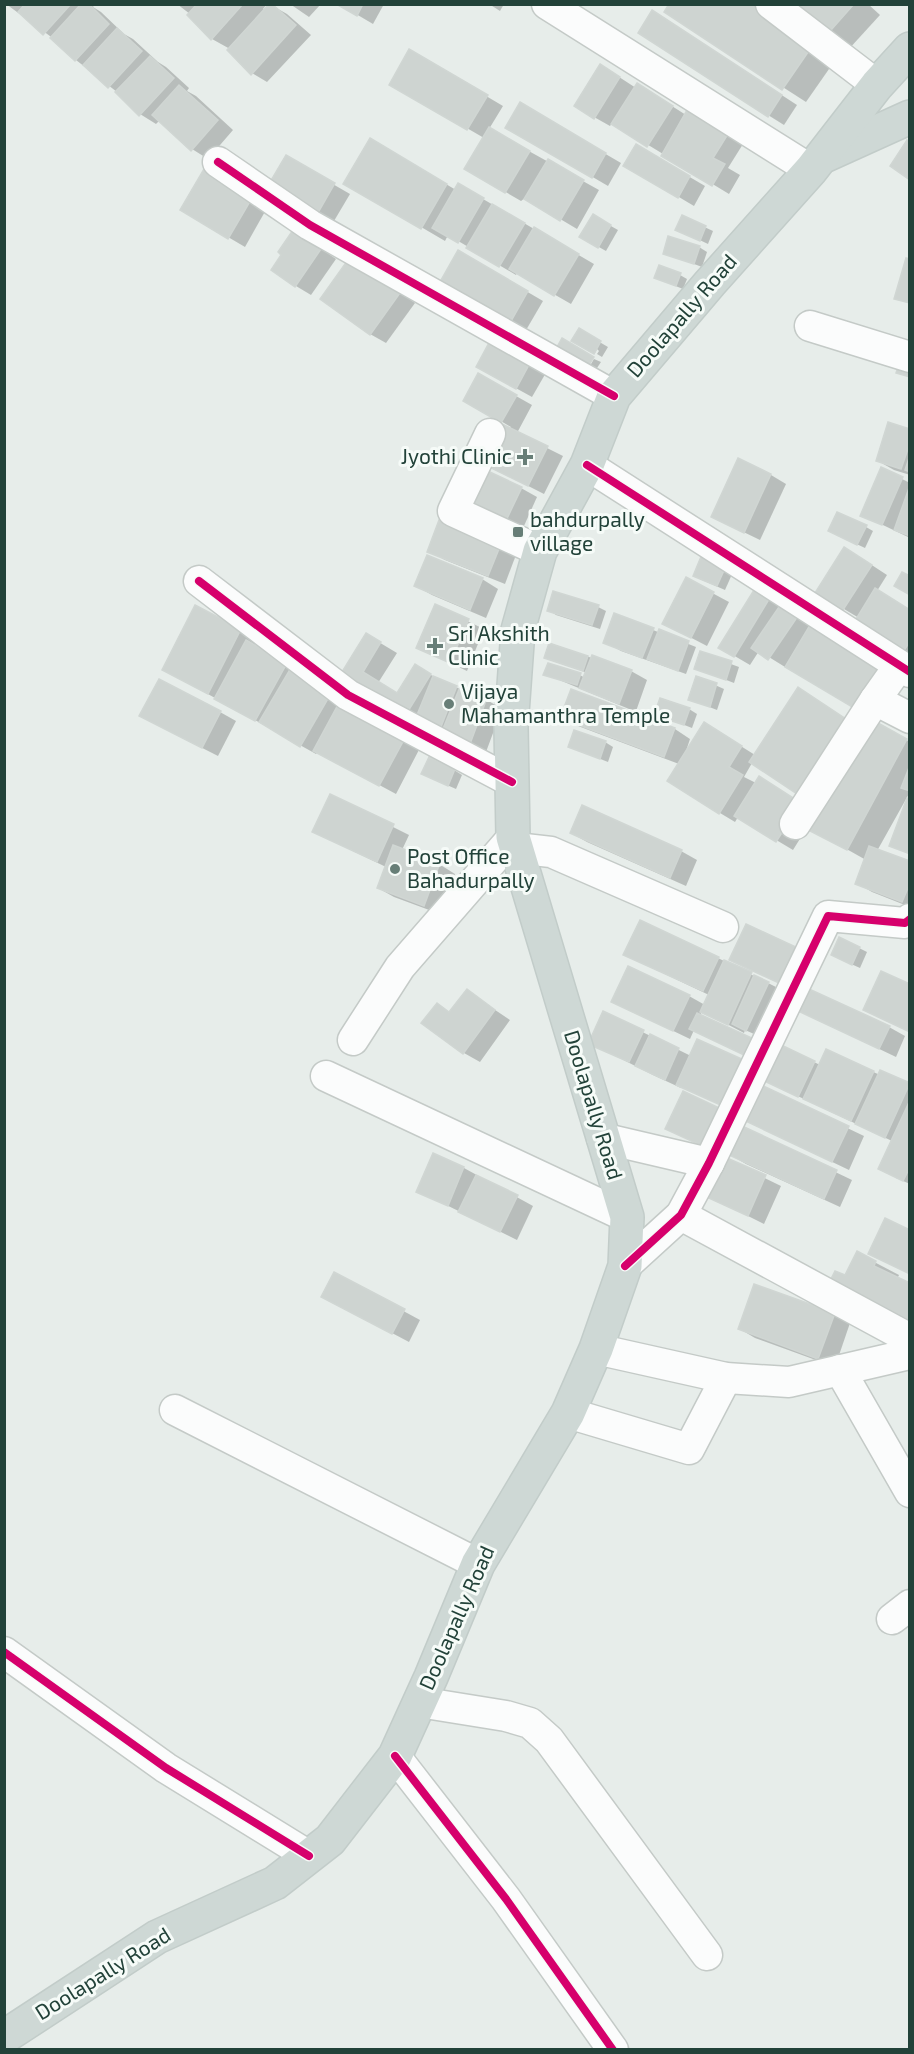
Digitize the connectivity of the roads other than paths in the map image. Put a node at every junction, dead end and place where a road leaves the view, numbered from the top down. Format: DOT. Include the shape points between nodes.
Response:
graph roads {
  1 [pos="547,4"];
  2 [pos="771,4"];
  3 [pos="909,49"];
  4 [pos="877,85"];
  5 [pos="909,117"];
  6 [pos="218,162"];
  7 [pos="816,164"];
  8 [pos="810,327"];
  9 [pos="909,357"];
  10 [pos="614,396"];
  11 [pos="490,434"];
  12 [pos="587,465"];
  13 [pos="540,551"];
  14 [pos="199,581"];
  15 [pos="904,669"];
  16 [pos="875,699"];
  17 [pos="909,718"];
  18 [pos="512,782"];
  19 [pos="795,824"];
  20 [pos="515,843"];
  21 [pos="909,919"];
  22 [pos="723,927"];
  23 [pos="353,1040"];
  24 [pos="326,1076"];
  25 [pos="602,1138"];
  26 [pos="709,1163"];
  27 [pos="681,1215"];
  28 [pos="627,1217"];
  29 [pos="625,1266"];
  30 [pos="909,1339"];
  31 [pos="596,1349"];
  32 [pos="909,1354"];
  33 [pos="840,1370"];
  34 [pos="726,1378"];
  35 [pos="175,1410"];
  36 [pos="568,1413"];
  37 [pos="909,1492"];
  38 [pos="478,1564"];
  39 [pos="4,1652"];
  40 [pos="419,1702"];
  41 [pos="395,1756"];
  42 [pos="309,1856"];
  43 [pos="707,1954"];
  44 [pos="4,2037"];
  45 [pos="613,2049"];
  1 -- 7 [label="street"];
  2 -- 4 [label="street"];
  3 -- 4 [label="main road, Doolapally Road"];
  4 -- 7 [label="main road, Doolapally Road"];
  5 -- 7 [label="main road"];
  6 -- 10 [label="street" via="310,225"];
  7 -- 10 [label="main road, Doolapally Road"];
  8 -- 9 [label="street"];
  10 -- 12 [label="main road, Doolapally Road"];
  11 -- 13 [label="street" via="453,511"];
  12 -- 13 [label="main road, Doolapally Road"];
  12 -- 15 [label="street"];
  13 -- 18 [label="main road, Doolapally Road" via="518,630 511,727"];
  14 -- 18 [label="street" via="348,694"];
  15 -- 16 [label="street"];
  16 -- 17 [label="street"];
  16 -- 19 [label="street"];
  18 -- 20 [label="main road, Doolapally Road"];
  20 -- 22 [label="street" via="552,852"];
  20 -- 23 [label="street" via="400,967"];
  20 -- 25 [label="main road, Doolapally Road"];
  21 -- 26 [label="street" via="905,923 828,916"];
  24 -- 28 [label="street"];
  25 -- 26 [label="street"];
  25 -- 28 [label="main road, Doolapally Road"];
  26 -- 27 [label="street"];
  27 -- 29 [label="street"];
  27 -- 30 [label="street"];
  28 -- 29 [label="main road, Doolapally Road"];
  29 -- 31 [label="main road, Doolapally Road"];
  31 -- 34 [label="street"];
  31 -- 36 [label="main road, Doolapally Road"];
  32 -- 33 [label="street"];
  33 -- 34 [label="street" via="789,1382"];
  33 -- 37 [label="street"];
  34 -- 36 [label="street" via="690,1449"];
  35 -- 38 [label="street"];
  36 -- 38 [label="main road, Doolapally Road"];
  38 -- 40 [label="main road, Doolapally Road"];
  39 -- 42 [label="street" via="166,1768"];
  40 -- 41 [label="main road, Doolapally Road"];
  40 -- 43 [label="street" via="530,1723 549,1740"];
  41 -- 42 [label="main road, Doolapally Road" via="330,1840"];
  41 -- 45 [label="street" via="506,1899"];
  42 -- 44 [label="main road, Doolapally Road" via="275,1883 157,1937"];
}
